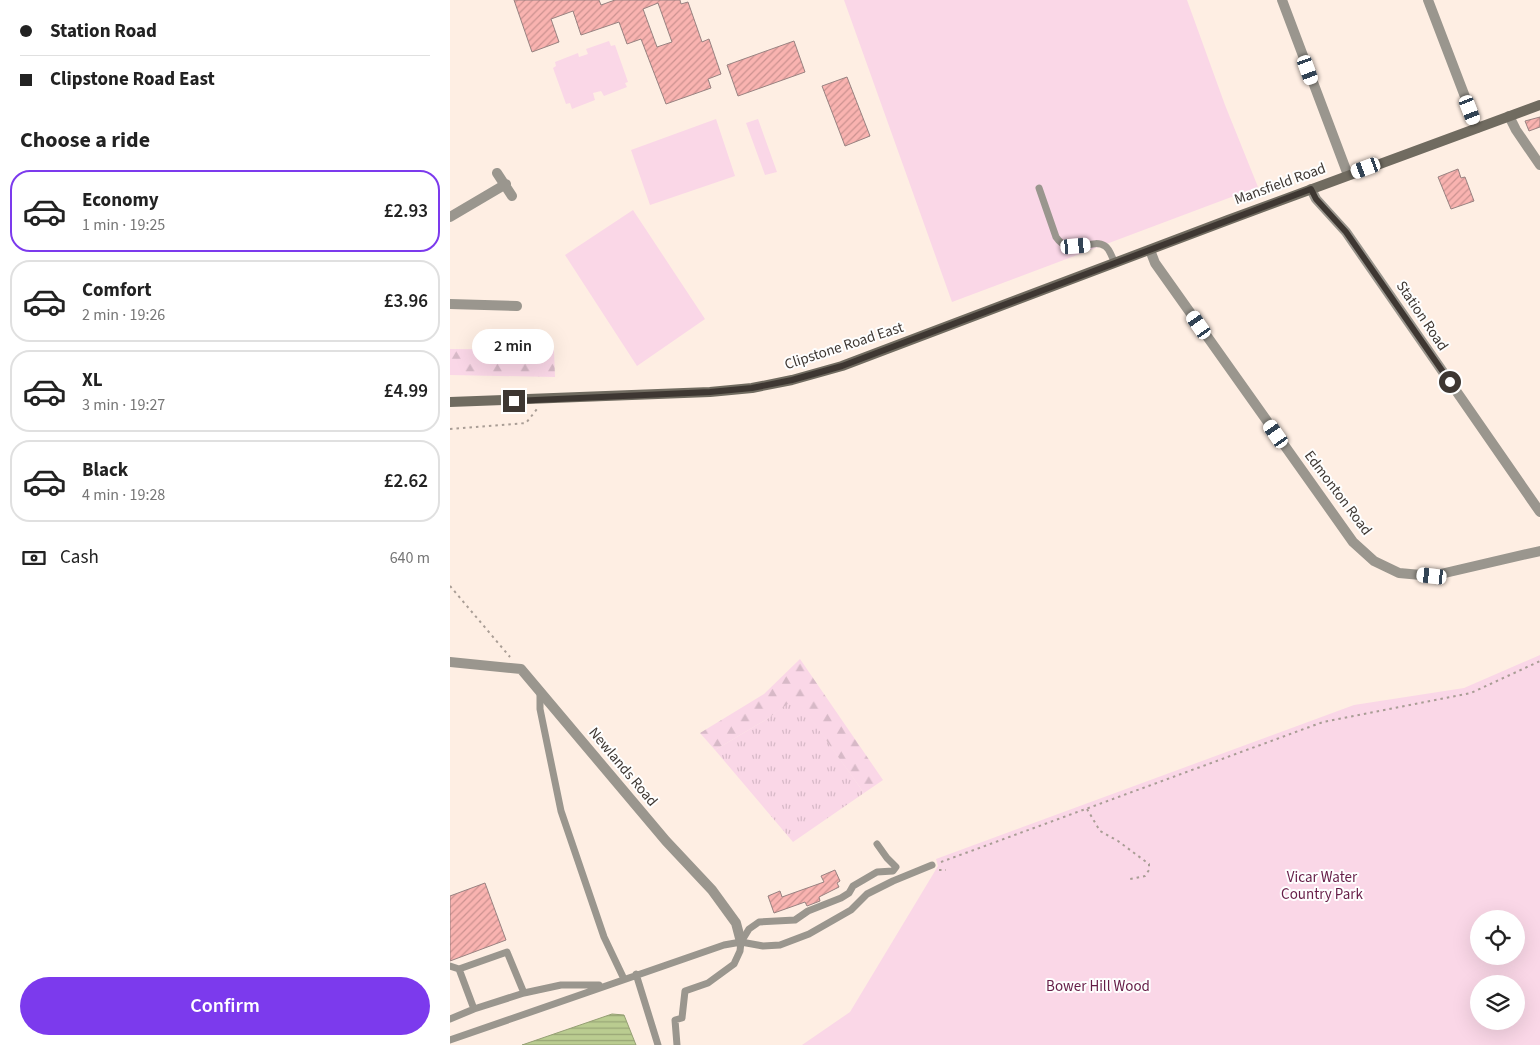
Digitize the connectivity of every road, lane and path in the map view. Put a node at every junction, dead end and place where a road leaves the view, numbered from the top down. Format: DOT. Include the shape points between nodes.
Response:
graph roads {
  1 [pos="1282,0"];
  2 [pos="1428,0"];
  3 [pos="1540,105"];
  4 [pos="1509,116"];
  5 [pos="1477,128"];
  6 [pos="1540,165"];
  7 [pos="498,173"];
  8 [pos="1348,175"];
  9 [pos="506,184"];
  10 [pos="1039,188"];
  11 [pos="1311,189"];
  12 [pos="512,196"];
  13 [pos="450,217"];
  14 [pos="1228,220"];
  15 [pos="1150,250"];
  16 [pos="1115,263"];
  17 [pos="450,304"];
  18 [pos="517,306"];
  19 [pos="545,400"];
  20 [pos="450,402"];
  21 [pos="450,429"];
  22 [pos="1540,512"];
  23 [pos="1540,551"];
  24 [pos="450,586"];
  25 [pos="1540,661"];
  26 [pos="450,662"];
  27 [pos="521,669"];
  28 [pos="540,690"];
  29 [pos="1087,808"];
  30 [pos="877,844"];
  31 [pos="932,865"];
  32 [pos="1130,879"];
  33 [pos="741,942"];
  34 [pos="450,966"];
  35 [pos="459,970"];
  36 [pos="636,974"];
  37 [pos="624,979"];
  38 [pos="606,985"];
  39 [pos="524,993"];
  40 [pos="474,1009"];
  41 [pos="450,1020"];
  42 [pos="450,1040"];
  43 [pos="658,1045"];
  44 [pos="676,1045"];
  1 -- 8 [label="street"];
  2 -- 5 [label="street"];
  3 -- 4 [label="main road, Mansfield Road"];
  4 -- 5 [label="main road, Mansfield Road"];
  4 -- 6 [label="street"];
  5 -- 8 [label="main road, Mansfield Road"];
  7 -- 9 [label="street"];
  8 -- 11 [label="main road, Mansfield Road"];
  9 -- 12 [label="street"];
  9 -- 13 [label="street"];
  10 -- 16 [label="lane" via="1060,242 1066,246 1103,244"];
  11 -- 14 [label="main road, Mansfield Road"];
  11 -- 22 [label="street, Station Road" via="1346,232"];
  14 -- 15 [label="main road, Clipstone Road East"];
  15 -- 16 [label="main road, Clipstone Road East"];
  15 -- 23 [label="street, Edmonton Road" via="1155,263 1353,542 1374,562 1399,573 1432,576"];
  16 -- 19 [label="main road, Clipstone Road East" via="842,366 792,380 710,392"];
  17 -- 18 [label="street"];
  19 -- 20 [label="main road, Clipstone Road East"];
  19 -- 21 [label="path" via="526,423"];
  24 -- 27 [label="path"];
  25 -- 29 [label="path" via="1471,693 1324,722"];
  26 -- 27 [label="street"];
  27 -- 28 [label="street, Newlands Road"];
  28 -- 33 [label="street, Newlands Road" via="666,841 712,890 736,922"];
  28 -- 37 [label="lane" via="540,710 561,811 604,937"];
  29 -- 31 [label="path"];
  29 -- 32 [label="path" via="1100,831 1149,864 1145,876"];
  30 -- 33 [label="lane" via="896,867 893,871 877,872 853,886 841,898 808,911 795,920 759,922 749,929"];
  31 -- 33 [label="lane" via="867,894 851,910 809,934 780,945"];
  33 -- 36 [label="lane"];
  33 -- 44 [label="lane" via="734,964 708,983 685,991 682,1018 674,1020"];
  34 -- 35 [label="lane"];
  35 -- 39 [label="lane" via="507,952"];
  35 -- 40 [label="lane"];
  36 -- 37 [label="lane"];
  36 -- 43 [label="lane"];
  37 -- 38 [label="lane"];
  38 -- 39 [label="lane" via="561,985"];
  38 -- 42 [label="lane"];
  39 -- 40 [label="lane"];
  40 -- 41 [label="lane"];
}
